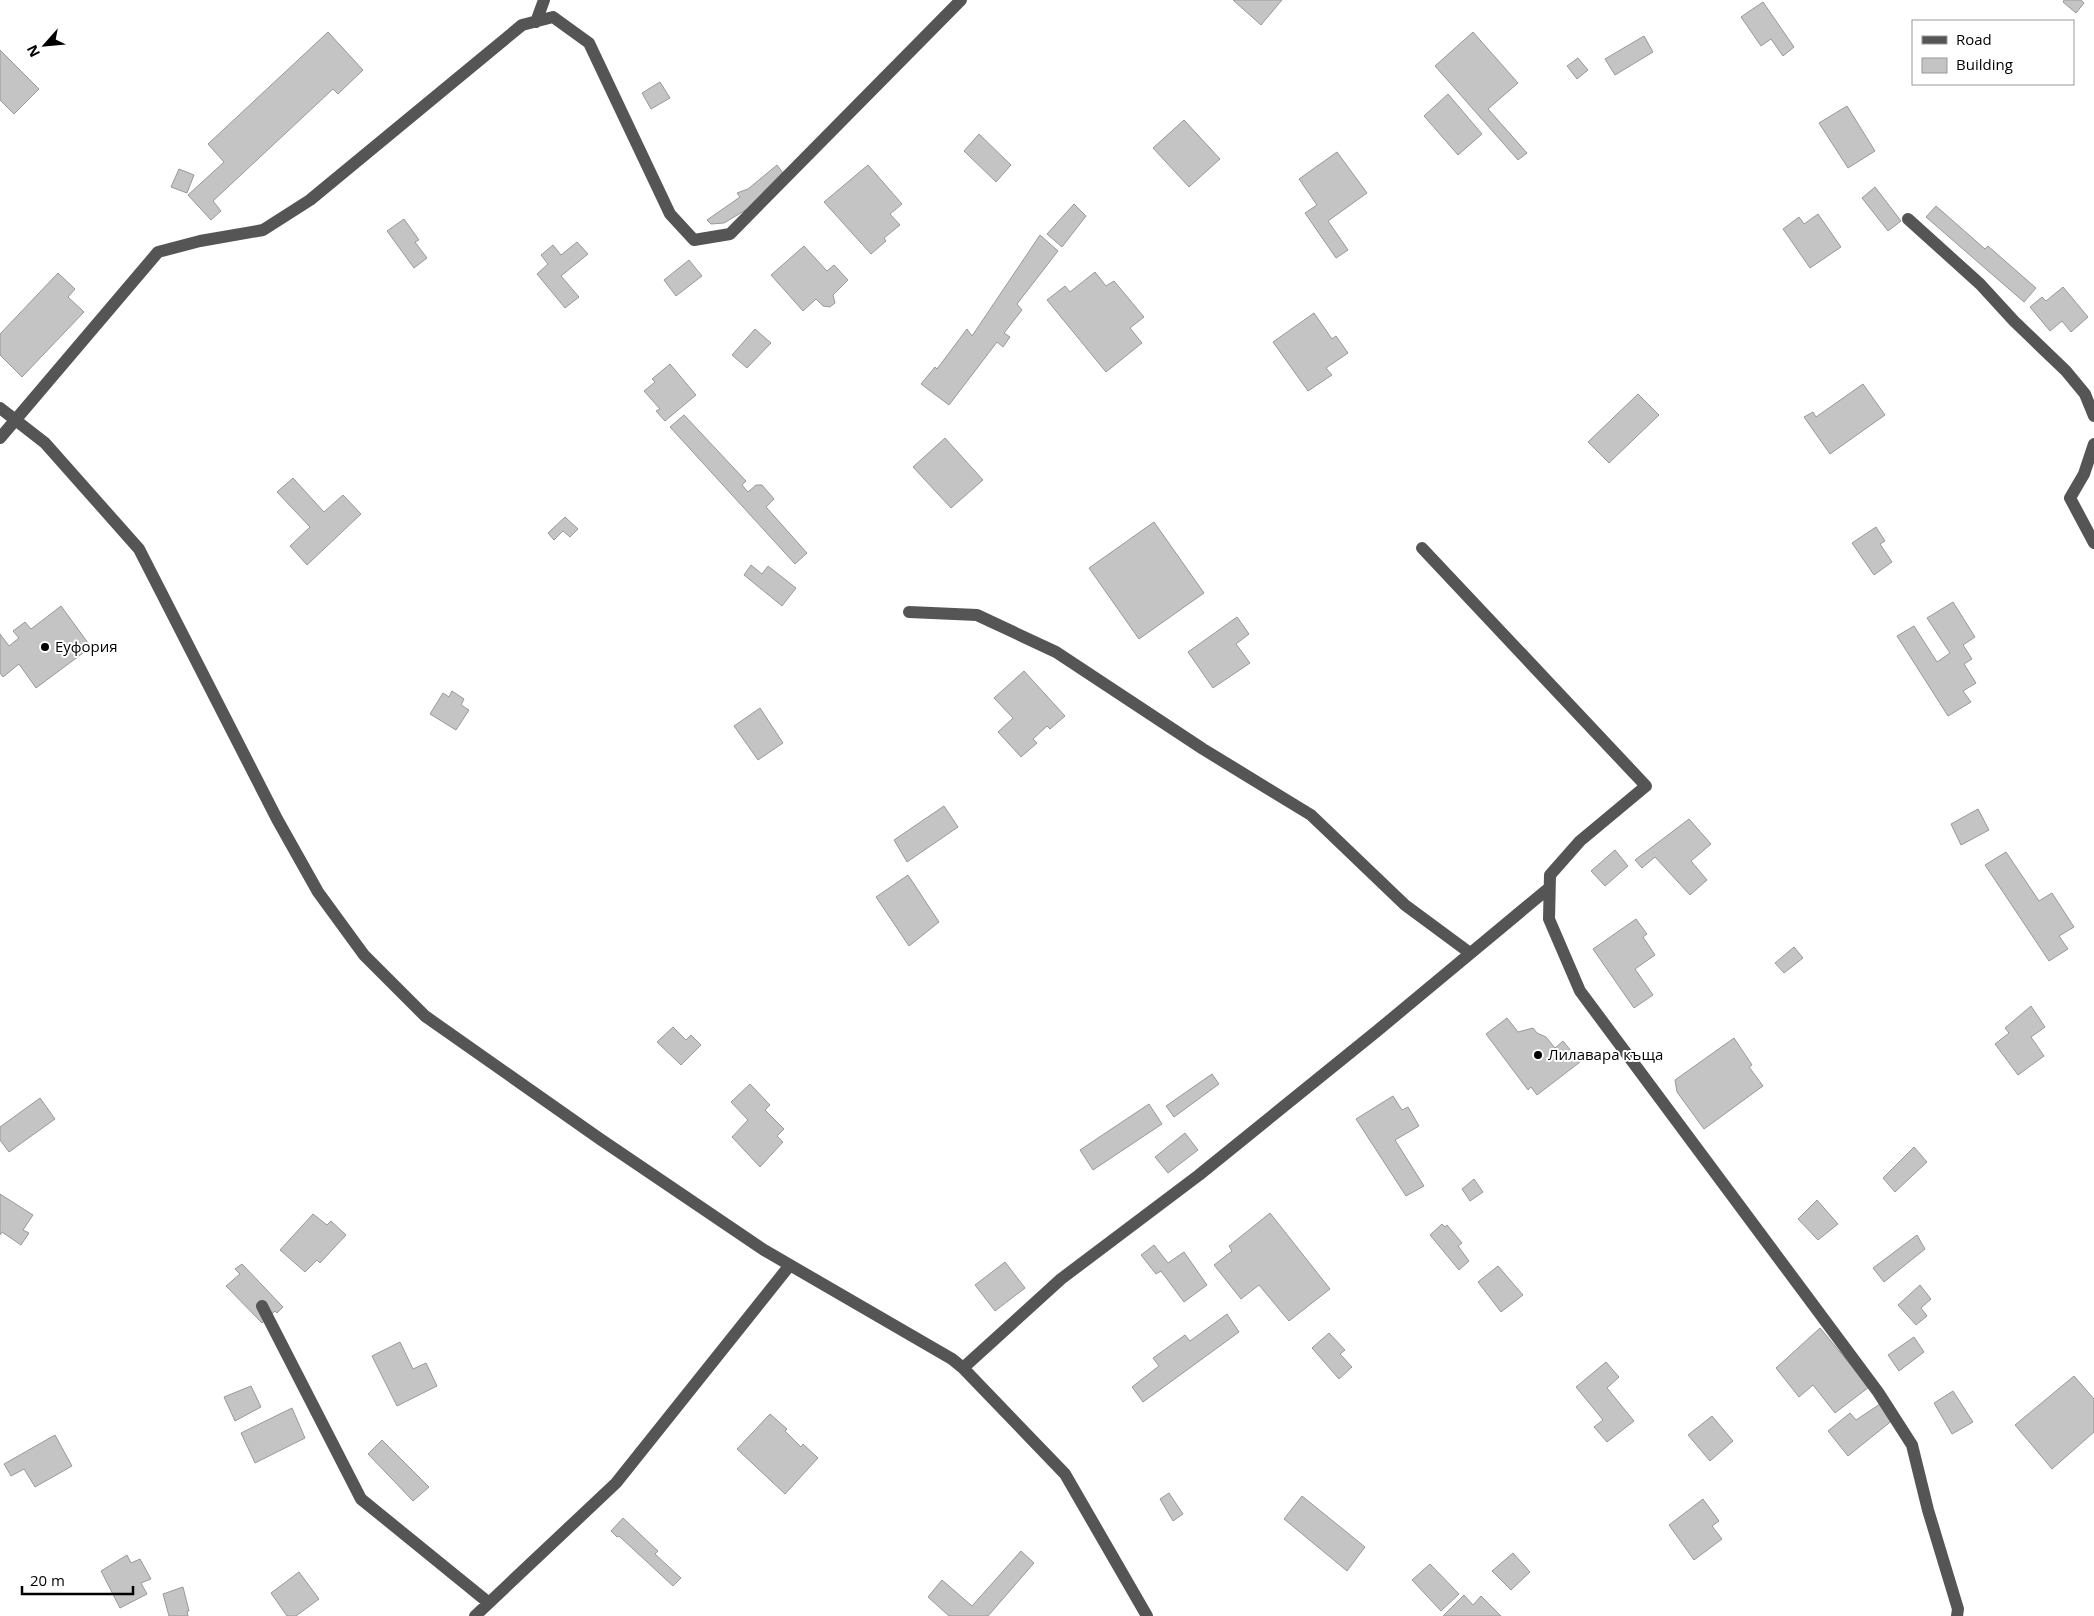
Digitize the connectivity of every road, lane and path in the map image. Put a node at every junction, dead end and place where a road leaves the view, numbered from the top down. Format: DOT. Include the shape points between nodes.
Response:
graph roads {
  1 [pos="544,0"];
  2 [pos="961,0"];
  3 [pos="536,22"];
  4 [pos="1908,219"];
  5 [pos="0,408"];
  6 [pos="2094,416"];
  7 [pos="15,419"];
  8 [pos="0,438"];
  9 [pos="2094,444"];
  10 [pos="2094,543"];
  11 [pos="1422,548"];
  12 [pos="909,612"];
  13 [pos="1549,888"];
  14 [pos="1470,953"];
  15 [pos="790,1265"];
  16 [pos="262,1306"];
  17 [pos="963,1368"];
  18 [pos="489,1603"];
  19 [pos="475,1616"];
  20 [pos="1147,1616"];
  21 [pos="1958,1616"];
  1 -- 3 [label="street"];
  2 -- 3 [label="street" via="730,234 694,240 670,214 589,43 553,17"];
  3 -- 7 [label="street" via="522,25 310,200 263,230 158,252"];
  4 -- 6 [label="street" via="1980,284 2066,371 2084,394"];
  5 -- 7 [label="street"];
  7 -- 8 [label="street"];
  7 -- 15 [label="street" via="46,443 139,549 277,819 318,892 364,955 424,1016 600,1140"];
  9 -- 10 [label="street" via="2084,474 2070,498"];
  11 -- 13 [label="street" via="1646,786 1580,841 1550,875"];
  12 -- 14 [label="street" via="977,615 1056,652 1195,744 1311,815 1405,905"];
  13 -- 14 [label="street"];
  13 -- 21 [label="street" via="1549,919 1580,992 1878,1392 1912,1445"];
  14 -- 17 [label="street" via="1199,1175 1061,1278"];
  15 -- 17 [label="street"];
  15 -- 18 [label="street" via="616,1483"];
  16 -- 18 [label="street" via="361,1500"];
  17 -- 20 [label="street" via="1065,1474"];
  18 -- 19 [label="street"];
}
